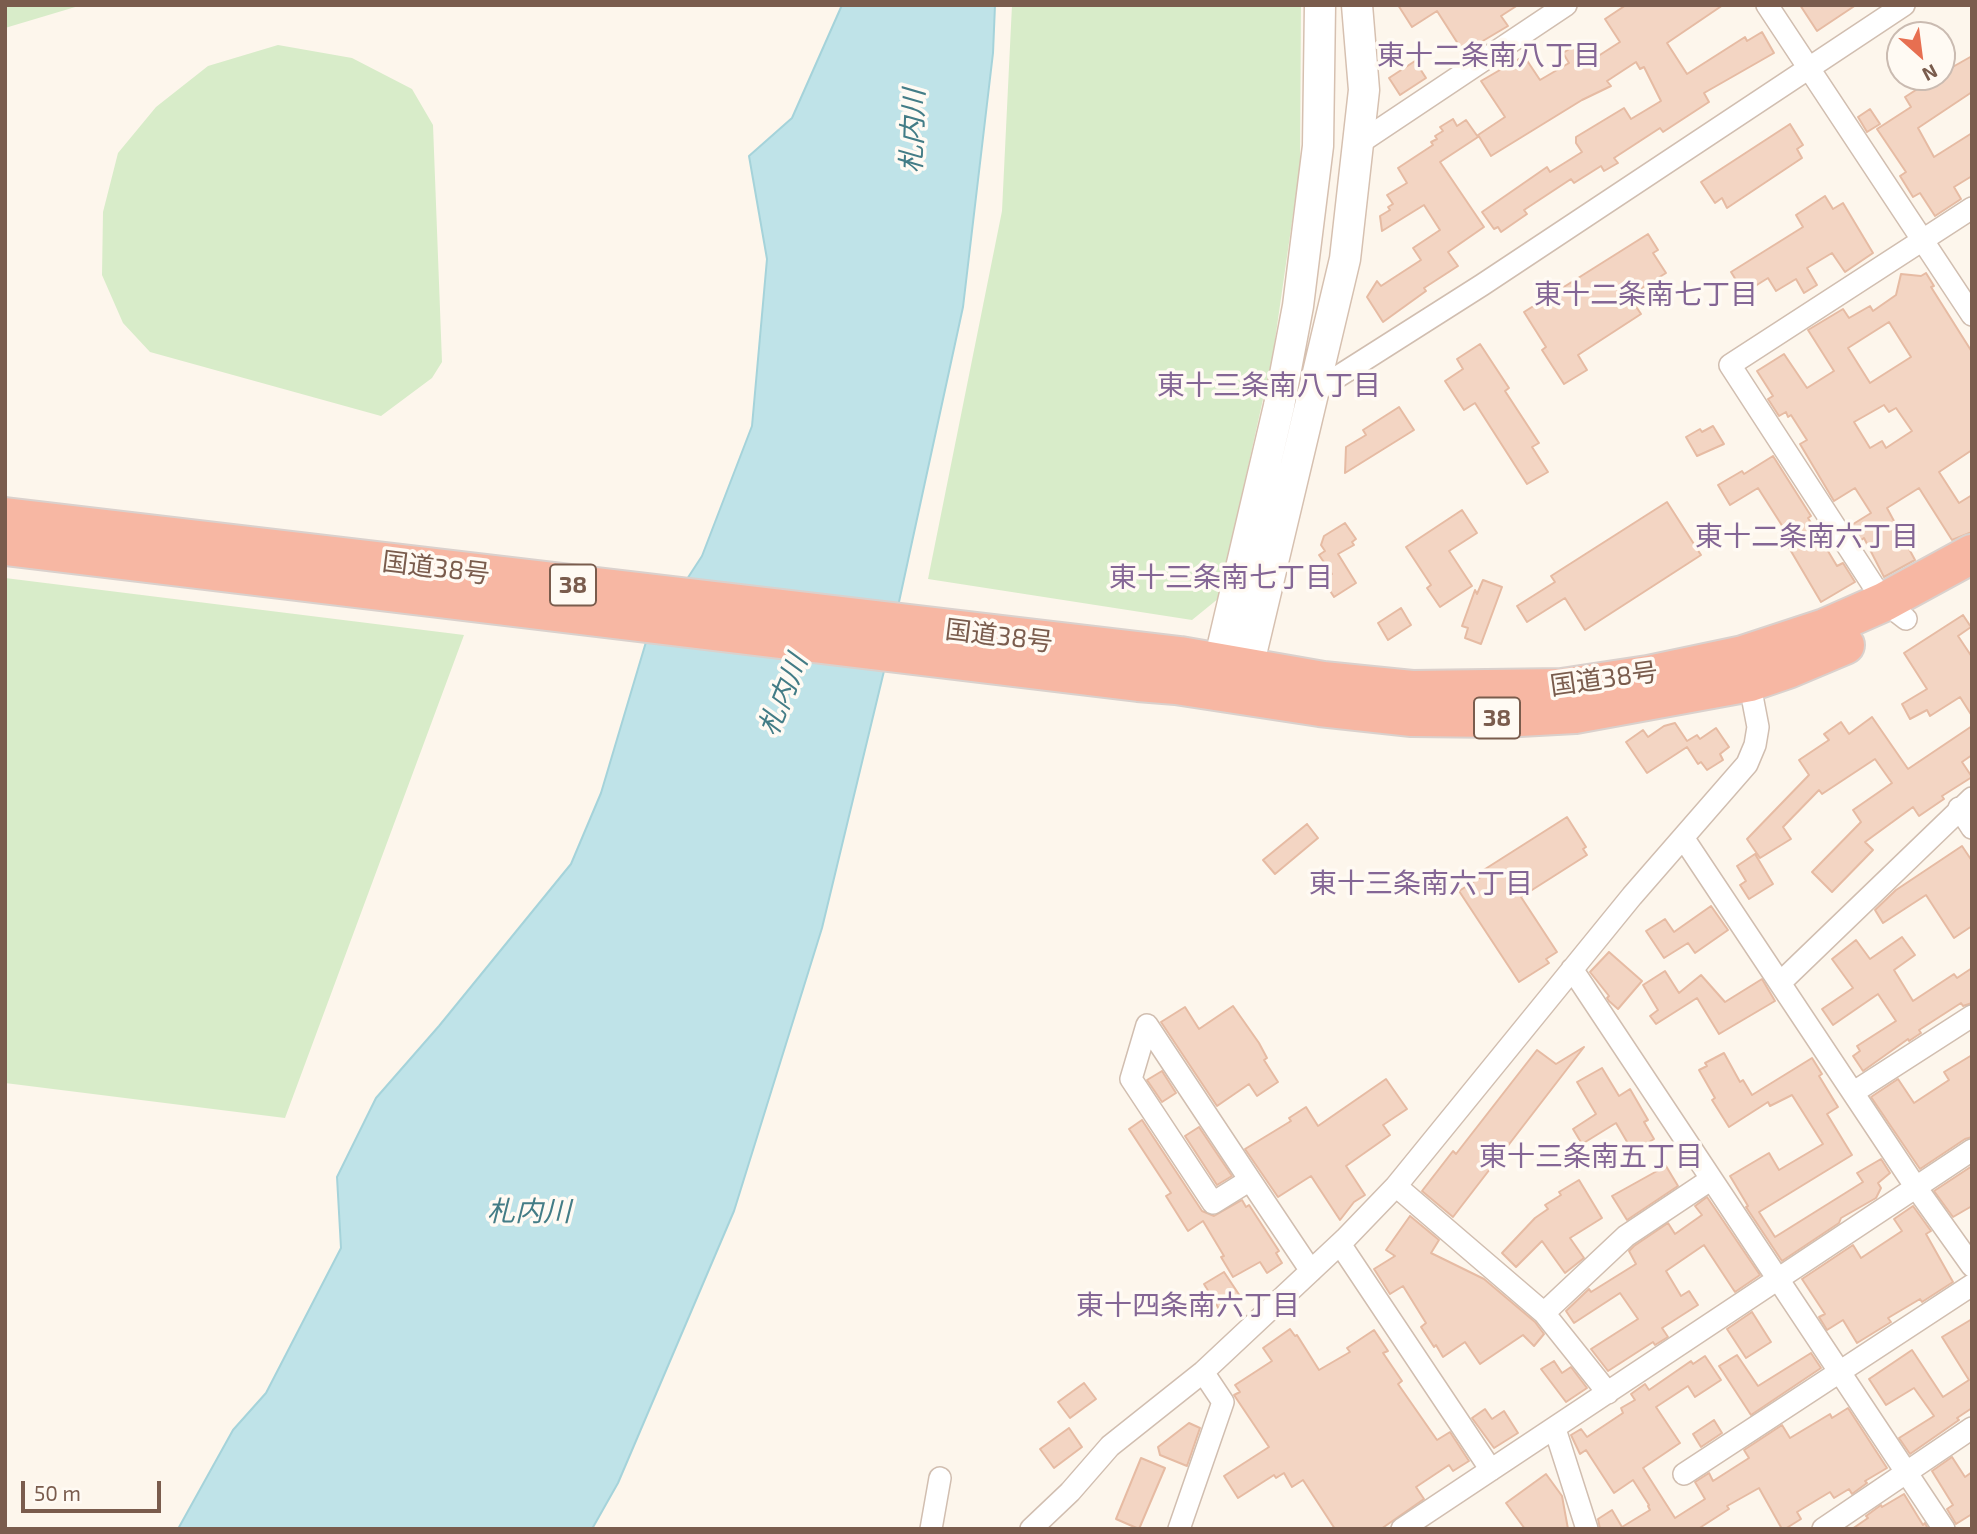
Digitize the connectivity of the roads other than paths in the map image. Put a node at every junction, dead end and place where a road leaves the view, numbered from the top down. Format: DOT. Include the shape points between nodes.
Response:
graph roads {
  1 [pos="1320,5"];
  2 [pos="1357,5"];
  3 [pos="1566,5"];
  4 [pos="1767,5"];
  5 [pos="1904,5"];
  6 [pos="1811,68"];
  7 [pos="1358,145"];
  8 [pos="1972,208"];
  9 [pos="1923,241"];
  10 [pos="1972,316"];
  11 [pos="1315,392"];
  12 [pos="1279,407"];
  13 [pos="5,516"];
  14 [pos="5,546"];
  15 [pos="1972,554"];
  16 [pos="1972,583"];
  17 [pos="1895,610"];
  18 [pos="1140,668"];
  19 [pos="1746,668"];
  20 [pos="1230,679"];
  21 [pos="1965,803"];
  22 [pos="1972,828"];
  23 [pos="1684,839"];
  24 [pos="1572,969"];
  25 [pos="1781,982"];
  26 [pos="1972,1016"];
  27 [pos="1854,1092"];
  28 [pos="1972,1150"];
  29 [pos="1250,1180"];
  30 [pos="1710,1180"];
  31 [pos="1396,1185"];
  32 [pos="1915,1186"];
  33 [pos="1340,1244"];
  34 [pos="1972,1266"];
  35 [pos="1311,1271"];
  36 [pos="1776,1279"];
  37 [pos="1972,1285"];
  38 [pos="1544,1313"];
  39 [pos="1839,1371"];
  40 [pos="1203,1372"];
  41 [pos="1608,1394"];
  42 [pos="1972,1428"];
  43 [pos="1555,1429"];
  44 [pos="1491,1470"];
  45 [pos="1908,1473"];
  46 [pos="1684,1474"];
  47 [pos="940,1478"];
  48 [pos="1070,1492"];
  49 [pos="1428,1522"];
  50 [pos="931,1529"];
  51 [pos="1031,1529"];
  52 [pos="1052,1529"];
  53 [pos="1179,1529"];
  54 [pos="1402,1529"];
  55 [pos="1587,1529"];
  56 [pos="1824,1529"];
  57 [pos="1944,1529"];
  1 -- 12 [label="street" via="1318,146 1298,306"];
  2 -- 7 [label="street" via="1364,90"];
  3 -- 7 [label="street"];
  4 -- 6 [label="street"];
  5 -- 6 [label="street"];
  6 -- 9 [label="street"];
  6 -- 11 [label="street"];
  7 -- 11 [label="street" via="1345,259"];
  8 -- 9 [label="street"];
  9 -- 10 [label="street"];
  9 -- 17 [label="street" via="1730,365"];
  11 -- 12 [label="street"];
  11 -- 20 [label="street"];
  12 -- 20 [label="street"];
  13 -- 18 [label="highway, 国道38号 / 38"];
  14 -- 18 [label="highway, 国道38号 / 38"];
  15 -- 17 [label="highway, 国道38号 / 38"];
  16 -- 17 [label="highway, 国道38号 / 38"];
  17 -- 19 [label="highway, 国道38号 / 38" via="1825,628"];
  18 -- 20 [label="highway, 国道38号 / 38"];
  19 -- 20 [label="highway, 国道38号 / 38" via="1525,689 1412,690 1324,681"];
  19 -- 23 [label="street" via="1758,727 1755,745 1747,764"];
  21 -- 22 [label="street"];
  21 -- 25 [label="street"];
  23 -- 24 [label="street"];
  23 -- 25 [label="street"];
  24 -- 30 [label="street"];
  24 -- 31 [label="street"];
  25 -- 27 [label="street"];
  26 -- 27 [label="street"];
  27 -- 32 [label="street"];
  28 -- 32 [label="street"];
  29 -- 29 [label="street" via="1213,1203 1131,1079 1147,1025"];
  29 -- 35 [label="street"];
  30 -- 36 [label="street"];
  30 -- 38 [label="street" via="1626,1236"];
  31 -- 33 [label="street"];
  31 -- 38 [label="street"];
  32 -- 34 [label="street"];
  32 -- 36 [label="street"];
  33 -- 35 [label="street"];
  33 -- 44 [label="street"];
  35 -- 40 [label="street"];
  36 -- 39 [label="street"];
  36 -- 41 [label="street"];
  37 -- 39 [label="street"];
  38 -- 41 [label="street"];
  39 -- 45 [label="street"];
  39 -- 46 [label="street"];
  40 -- 48 [label="street" via="1110,1446"];
  40 -- 53 [label="street" via="1223,1402"];
  41 -- 43 [label="street"];
  42 -- 45 [label="street"];
  43 -- 44 [label="street"];
  43 -- 55 [label="street"];
  44 -- 49 [label="street"];
  45 -- 56 [label="street"];
  45 -- 57 [label="street"];
  47 -- 50 [label="street"];
  48 -- 51 [label="street"];
  48 -- 52 [label="street"];
  49 -- 54 [label="street"];
}
